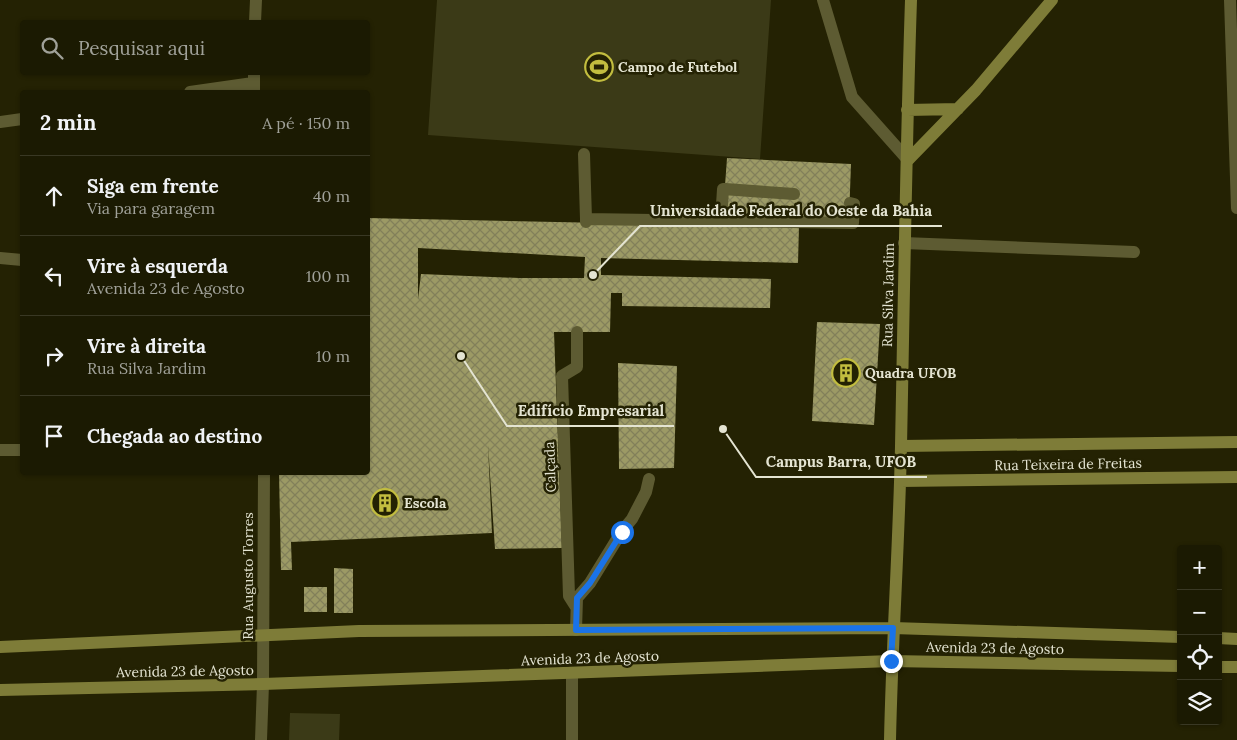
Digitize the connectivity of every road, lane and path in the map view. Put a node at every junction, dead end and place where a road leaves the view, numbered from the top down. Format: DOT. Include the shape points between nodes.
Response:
graph roads {
  1 [pos="256,0"];
  2 [pos="822,0"];
  3 [pos="910,0"];
  4 [pos="1052,0"];
  5 [pos="1230,0"];
  6 [pos="255,20"];
  7 [pos="254,83"];
  8 [pos="204,90"];
  9 [pos="958,109"];
  10 [pos="908,110"];
  11 [pos="20,119"];
  12 [pos="0,122"];
  13 [pos="584,154"];
  14 [pos="908,160"];
  15 [pos="731,190"];
  16 [pos="850,203"];
  17 [pos="1237,208"];
  18 [pos="721,221"];
  19 [pos="904,243"];
  20 [pos="1134,252"];
  21 [pos="0,258"];
  22 [pos="20,260"];
  23 [pos="577,332"];
  24 [pos="1237,442"];
  25 [pos="901,446"];
  26 [pos="0,450"];
  27 [pos="20,450"];
  28 [pos="264,475"];
  29 [pos="1237,477"];
  30 [pos="649,479"];
  31 [pos="900,481"];
  32 [pos="576,606"];
  33 [pos="893,628"];
  34 [pos="576,630"];
  35 [pos="262,634"];
  36 [pos="1177,637"];
  37 [pos="1222,638"];
  38 [pos="1237,639"];
  39 [pos="0,647"];
  40 [pos="891,661"];
  41 [pos="1177,666"];
  42 [pos="1222,667"];
  43 [pos="1237,667"];
  44 [pos="572,674"];
  45 [pos="263,684"];
  46 [pos="0,690"];
  47 [pos="261,740"];
  48 [pos="572,740"];
  49 [pos="890,740"];
  1 -- 6 [label="street"];
  2 -- 14 [label="street" via="852,97"];
  3 -- 10 [label="street, Rua Silva Jardim"];
  4 -- 9 [label="street"];
  5 -- 17 [label="street"];
  7 -- 8 [label="street"];
  9 -- 10 [label="street"];
  9 -- 14 [label="street"];
  10 -- 14 [label="street, Rua Silva Jardim"];
  11 -- 12 [label="street"];
  13 -- 18 [label="street" via="586,220"];
  14 -- 19 [label="street, Rua Silva Jardim"];
  15 -- 18 [label="street" via="723,189"];
  16 -- 18 [label="street" via="854,204 853,223"];
  19 -- 20 [label="street"];
  19 -- 25 [label="street, Rua Silva Jardim"];
  21 -- 22 [label="street"];
  23 -- 32 [label="street, Calçada" via="576,367 562,376 569,596"];
  24 -- 25 [label="street, Rua Teixeira de Freitas"];
  25 -- 31 [label="street, Rua Silva Jardim"];
  26 -- 27 [label="street"];
  28 -- 35 [label="street, Rua Augusto Torres"];
  29 -- 31 [label="street, Rua Teixeira de Freitas"];
  30 -- 32 [label="street" via="632,519 577,598"];
  31 -- 33 [label="street, Rua Silva Jardim"];
  32 -- 34 [label="street"];
  33 -- 34 [label="street, Avenida 23 de Agosto"];
  33 -- 36 [label="street, Avenida 23 de Agosto"];
  33 -- 40 [label="street, Rua Silva Jardim"];
  34 -- 35 [label="street, Avenida 23 de Agosto"];
  35 -- 39 [label="street, Avenida 23 de Agosto"];
  35 -- 45 [label="street, Rua Augusto Torres"];
  37 -- 38 [label="street"];
  40 -- 41 [label="street, Avenida 23 de Agosto"];
  40 -- 44 [label="street, Avenida 23 de Agosto"];
  40 -- 49 [label="street, Rua Silva Jardim"];
  42 -- 43 [label="street"];
  44 -- 45 [label="street, Avenida 23 de Agosto"];
  44 -- 48 [label="street"];
  45 -- 46 [label="street, Avenida 23 de Agosto"];
  45 -- 47 [label="street, Rua Augusto Torres"];
}
